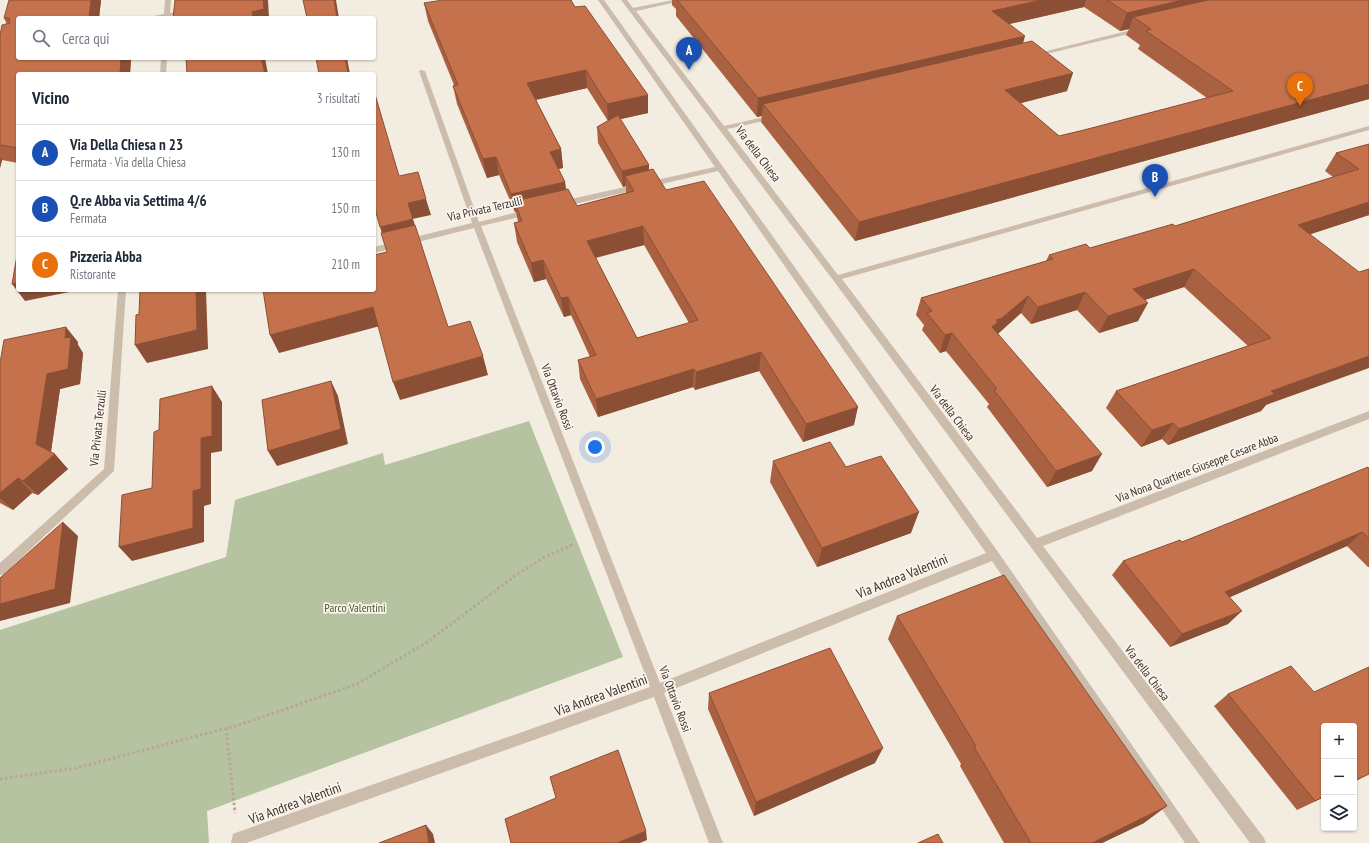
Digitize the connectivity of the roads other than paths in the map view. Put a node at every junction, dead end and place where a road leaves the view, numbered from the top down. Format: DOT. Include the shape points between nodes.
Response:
graph roads {
  1 [pos="168,0"];
  2 [pos="601,0"];
  3 [pos="624,0"];
  4 [pos="683,0"];
  5 [pos="632,10"];
  6 [pos="190,11"];
  7 [pos="167,16"];
  8 [pos="171,16"];
  9 [pos="1149,28"];
  10 [pos="1025,57"];
  11 [pos="164,60"];
  12 [pos="422,70"];
  13 [pos="163,72"];
  14 [pos="785,114"];
  15 [pos="723,128"];
  16 [pos="1369,128"];
  17 [pos="720,168"];
  18 [pos="552,207"];
  19 [pos="537,210"];
  20 [pos="476,224"];
  21 [pos="376,249"];
  22 [pos="836,278"];
  23 [pos="122,292"];
  24 [pos="1369,415"];
  25 [pos="1034,544"];
  26 [pos="994,555"];
  27 [pos="0,570"];
  28 [pos="657,690"];
  29 [pos="238,841"];
  30 [pos="716,843"];
  31 [pos="1193,843"];
  32 [pos="1259,843"];
  1 -- 7 [label="street"];
  2 -- 17 [label="street"];
  3 -- 5 [label="street, Via della Chiesa"];
  4 -- 5 [label="street"];
  5 -- 15 [label="street, Via della Chiesa"];
  6 -- 8 [label="street"];
  9 -- 10 [label="street"];
  11 -- 13 [label="street"];
  12 -- 20 [label="street, Via Ottavio Rossi"];
  14 -- 15 [label="street"];
  15 -- 22 [label="street, Via della Chiesa"];
  16 -- 22 [label="street"];
  17 -- 18 [label="street"];
  17 -- 26 [label="street"];
  19 -- 20 [label="street, Via Privata Terzulli"];
  20 -- 21 [label="street, Via Privata Terzulli"];
  20 -- 28 [label="street, Via Ottavio Rossi"];
  22 -- 25 [label="street, Via della Chiesa"];
  23 -- 27 [label="street, Via Privata Terzulli" via="109,471"];
  24 -- 25 [label="street, Via Nona Quartiere Giuseppe Cesare Abba"];
  25 -- 32 [label="street, Via della Chiesa"];
  26 -- 28 [label="street, Via Andrea Valentini"];
  26 -- 31 [label="street"];
  28 -- 29 [label="street, Via Andrea Valentini"];
  28 -- 30 [label="street, Via Ottavio Rossi"];
}
